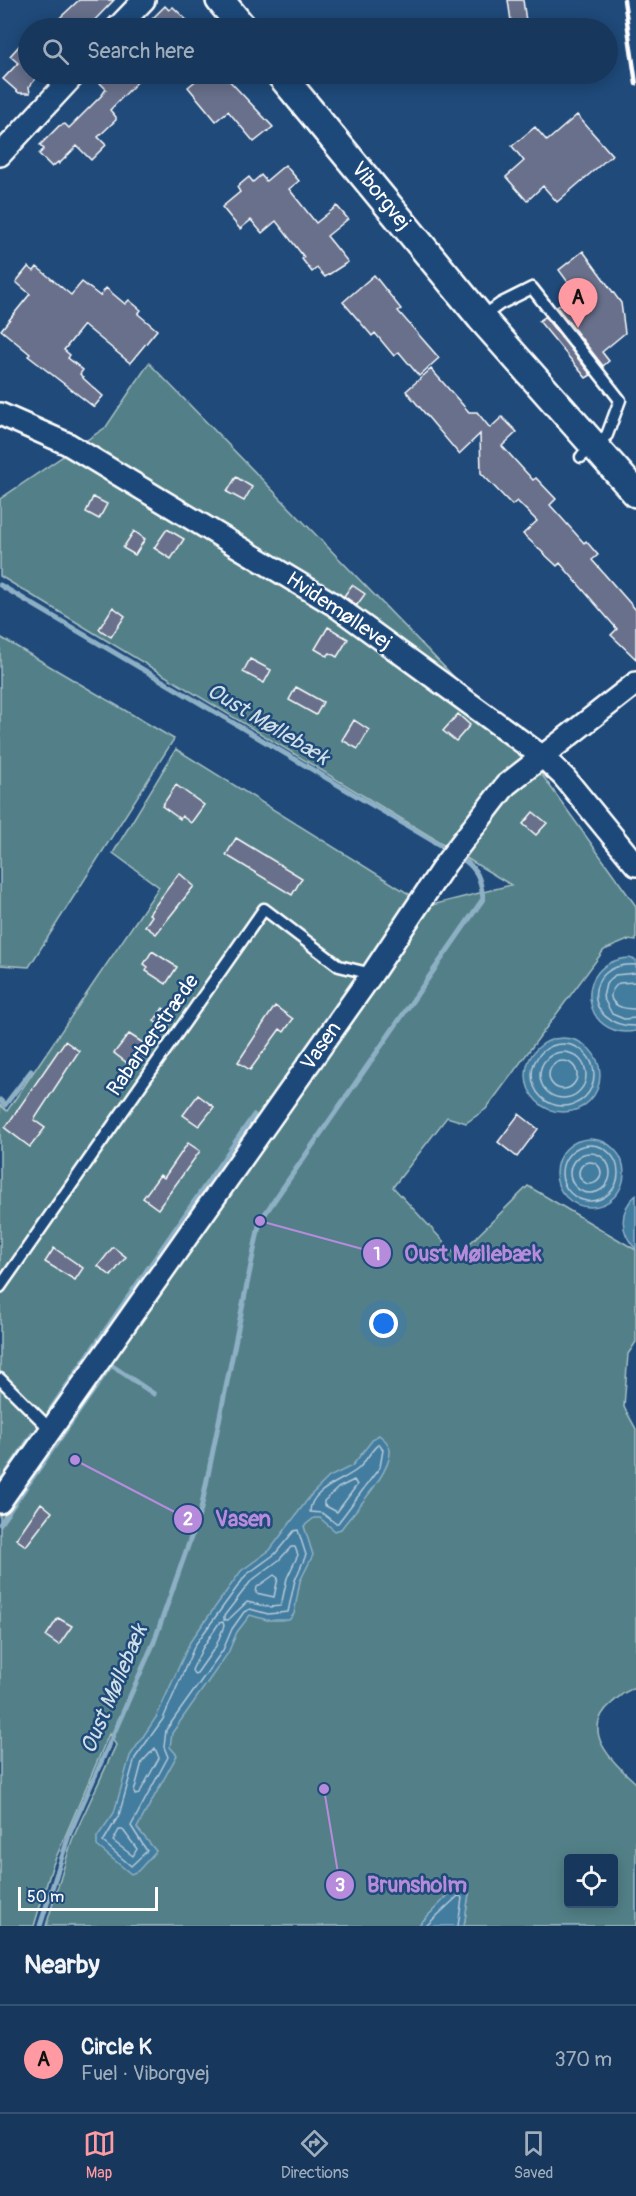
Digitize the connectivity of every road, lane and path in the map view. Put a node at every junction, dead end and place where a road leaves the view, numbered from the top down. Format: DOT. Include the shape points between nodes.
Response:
graph roads {
  1 [pos="144,0"];
  2 [pos="220,0"];
  3 [pos="127,18"];
  4 [pos="235,18"];
  5 [pos="65,84"];
  6 [pos="288,84"];
  7 [pos="2,147"];
  8 [pos="481,318"];
  9 [pos="0,414"];
  10 [pos="587,452"];
  11 [pos="636,493"];
  12 [pos="636,515"];
  13 [pos="636,683"];
  14 [pos="543,757"];
  15 [pos="636,866"];
  16 [pos="372,974"];
  17 [pos="0,1287"];
  18 [pos="0,1379"];
  19 [pos="50,1429"];
  20 [pos="0,1502"];
  1 -- 3 [label="street"];
  2 -- 4 [label="street"];
  5 -- 7 [label="street"];
  6 -- 8 [label="street, Viborgvej"];
  8 -- 10 [label="street, Viborgvej"];
  8 -- 10 [label="lane" via="532,288 620,400 607,435"];
  9 -- 14 [label="street, Hvidemøllevej" via="68,444 333,604"];
  10 -- 11 [label="street, Viborgvej"];
  10 -- 12 [label="street, Viborgvej"];
  13 -- 14 [label="street, Vasen"];
  14 -- 15 [label="street, Hvidemøllevej"];
  14 -- 16 [label="street, Vasen" via="506,785 464,838"];
  16 -- 17 [label="lane, Rabarberstræde" via="339,966 264,909"];
  16 -- 19 [label="street, Vasen"];
  18 -- 19 [label="lane"];
  19 -- 20 [label="street, Vasen"];
}
